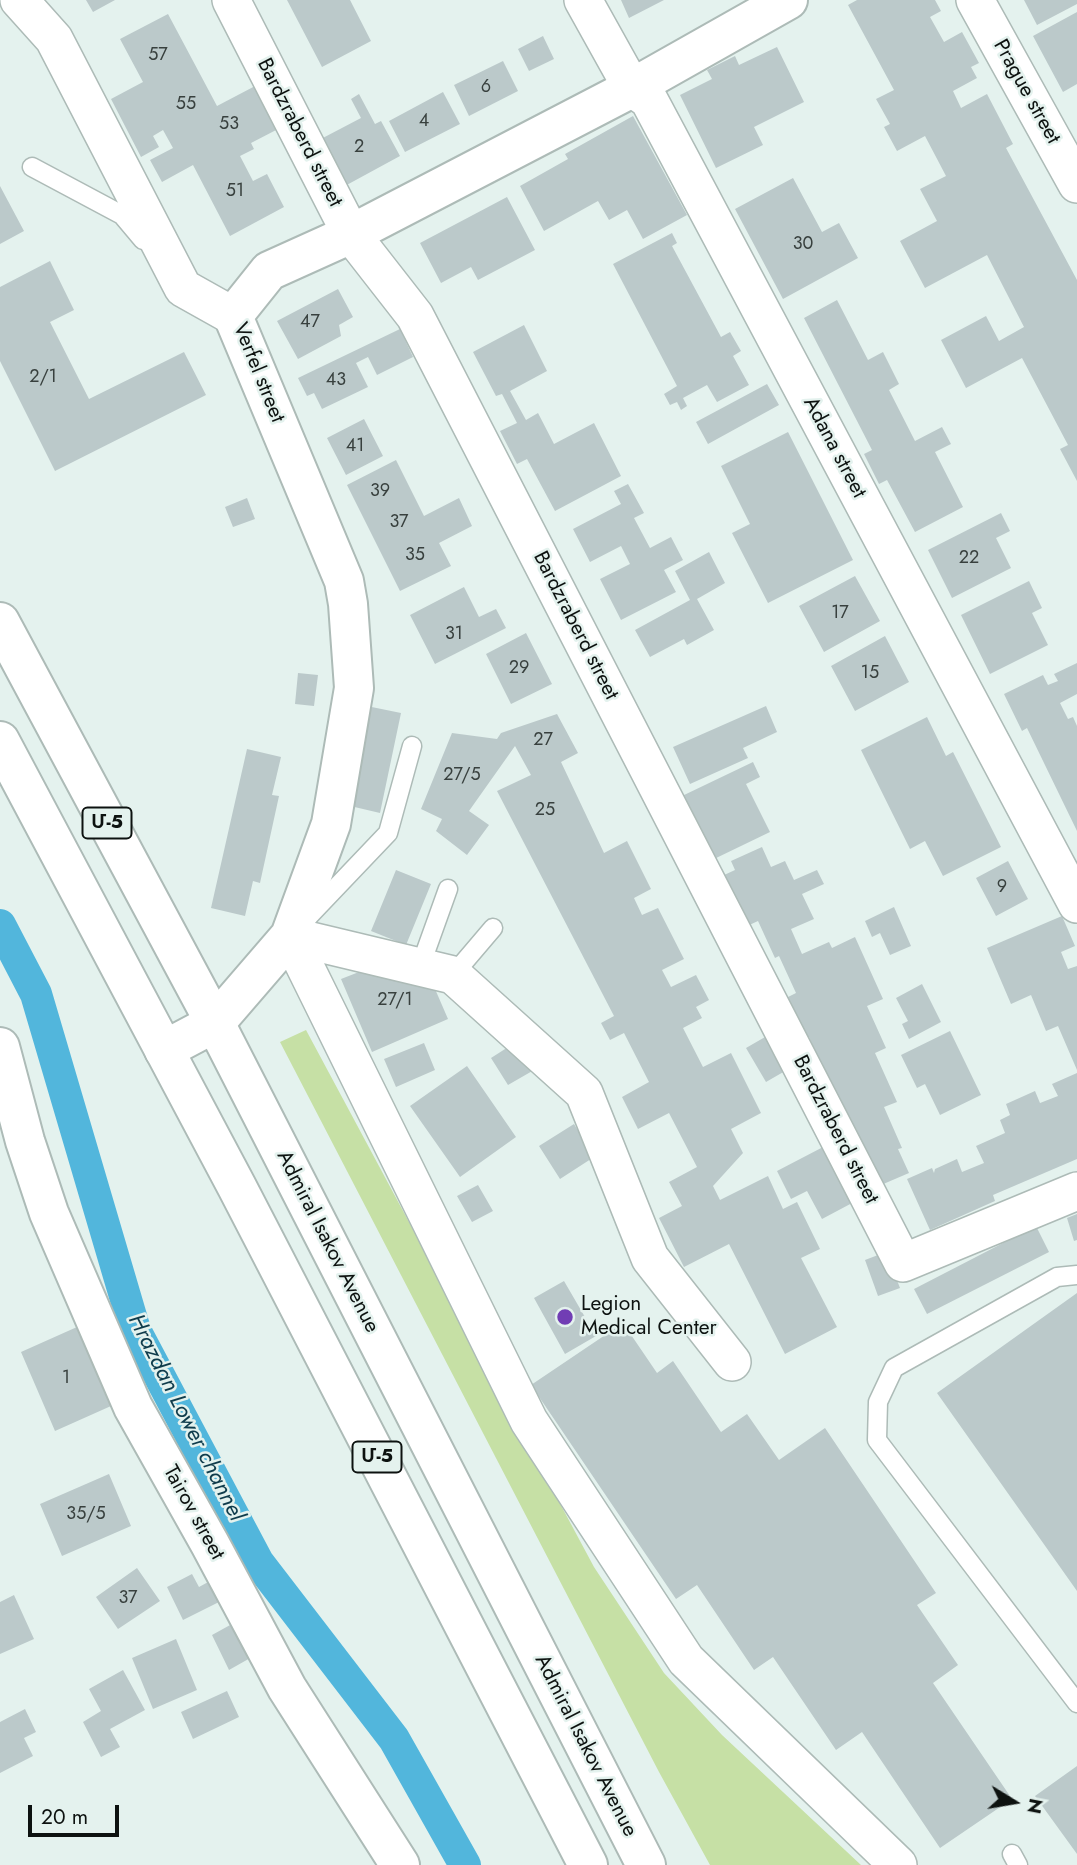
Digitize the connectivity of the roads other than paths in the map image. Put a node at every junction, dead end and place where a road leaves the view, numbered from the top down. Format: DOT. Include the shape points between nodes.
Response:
graph roads {
  1 [pos="19,0"];
  2 [pos="232,0"];
  3 [pos="583,0"];
  4 [pos="788,0"];
  5 [pos="975,0"];
  6 [pos="632,88"];
  7 [pos="32,167"];
  8 [pos="1077,184"];
  9 [pos="351,234"];
  10 [pos="183,288"];
  11 [pos="233,316"];
  12 [pos="0,622"];
  13 [pos="0,741"];
  14 [pos="412,746"];
  15 [pos="448,889"];
  16 [pos="1077,904"];
  17 [pos="493,928"];
  18 [pos="290,936"];
  19 [pos="436,971"];
  20 [pos="215,1023"];
  21 [pos="0,1046"];
  22 [pos="164,1050"];
  23 [pos="256,1103"];
  24 [pos="206,1129"];
  25 [pos="13,1148"];
  26 [pos="1077,1191"];
  27 [pos="1077,1275"];
  28 [pos="732,1362"];
  29 [pos="1077,1703"];
  30 [pos="400,1865"];
  31 [pos="588,1865"];
  32 [pos="646,1865"];
  33 [pos="898,1865"];
  1 -- 10 [label="street" via="54,39"];
  2 -- 9 [label="street, Bardzraberd street"];
  3 -- 6 [label="street, Adana street"];
  4 -- 6 [label="main road, Verfel street"];
  5 -- 8 [label="street, Prague street"];
  6 -- 9 [label="main road, Verfel street"];
  6 -- 16 [label="street, Adana street" via="649,100"];
  7 -- 10 [label="lane" via="122,215"];
  9 -- 11 [label="main road, Verfel street" via="269,271"];
  9 -- 26 [label="street, Bardzraberd street" via="415,316 903,1262"];
  10 -- 11 [label="street"];
  11 -- 18 [label="main road, Verfel street" via="344,581 348,604 354,688 331,824"];
  12 -- 20 [label="main road, Admiral Isakov Avenue / Մ-5"];
  13 -- 22 [label="main road, Մ-5"];
  14 -- 18 [label="lane" via="388,833"];
  15 -- 19 [label="lane"];
  17 -- 19 [label="lane"];
  18 -- 19 [label="street"];
  18 -- 20 [label="main road, Verfel street"];
  18 -- 33 [label="street" via="529,1420 686,1660"];
  19 -- 28 [label="street" via="584,1093 650,1258"];
  20 -- 22 [label="main road"];
  20 -- 23 [label="main road, Admiral Isakov Avenue / Մ-5"];
  21 -- 25 [label="main road, Tairov street"];
  22 -- 24 [label="main road, Մ-5"];
  23 -- 24 [label="main road"];
  23 -- 32 [label="main road, Admiral Isakov Avenue / Մ-5"];
  24 -- 31 [label="main road, Մ-5"];
  25 -- 30 [label="main road, Tairov street" via="49,1213 133,1407 287,1688"];
  27 -- 29 [label="lane" via="1057,1277 894,1368 878,1402 877,1440"];
}
